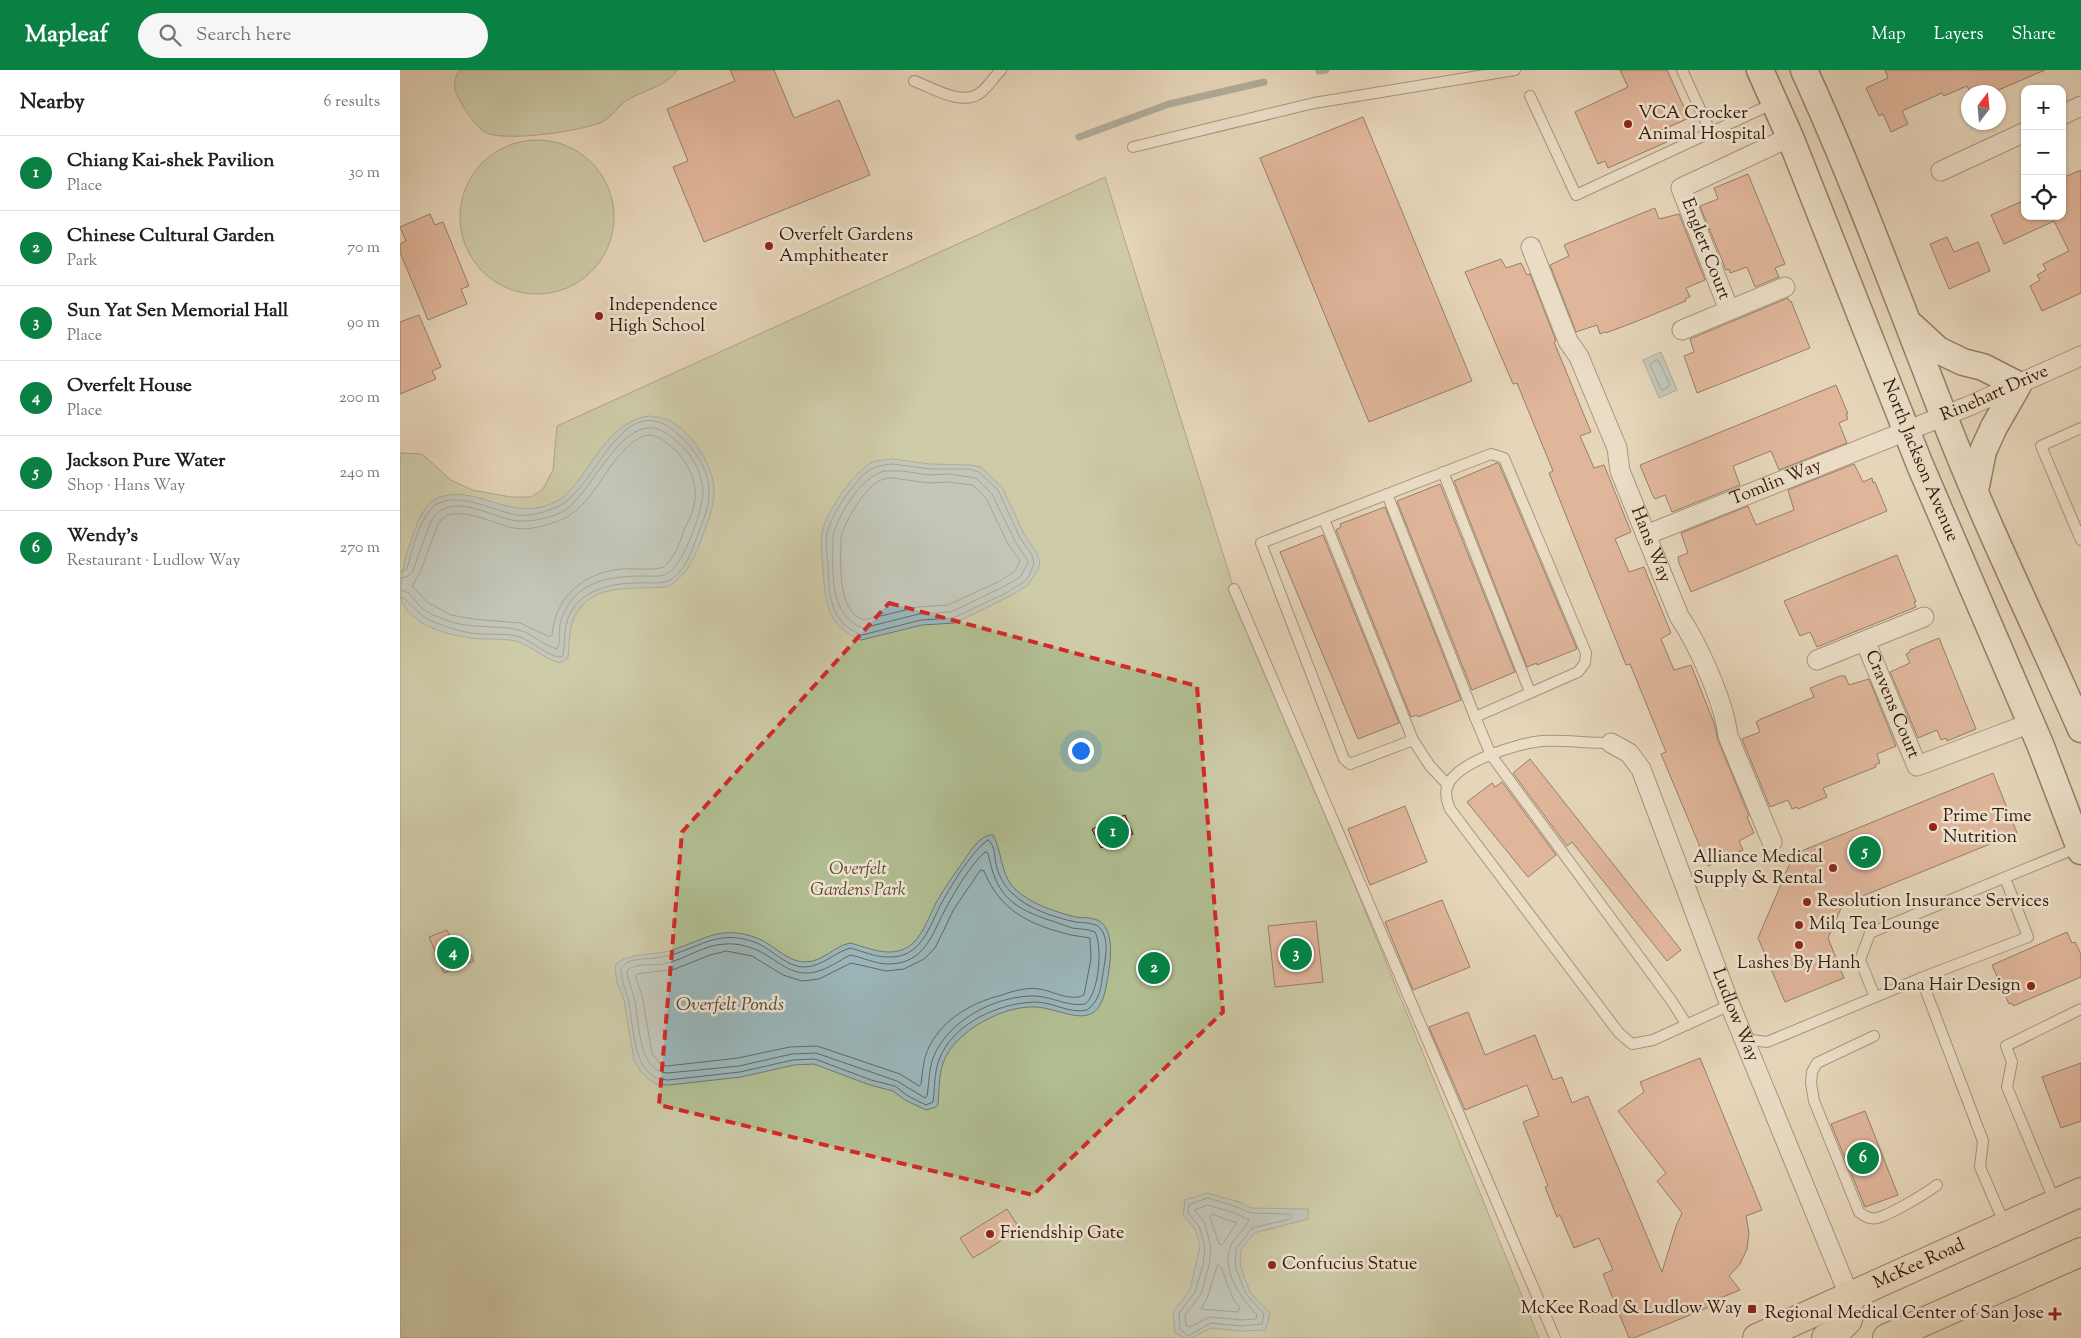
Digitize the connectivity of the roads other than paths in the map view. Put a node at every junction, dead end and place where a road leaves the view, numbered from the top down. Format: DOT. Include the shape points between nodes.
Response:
graph roads {
  1 [pos="1001,70"];
  2 [pos="1515,70"];
  3 [pos="1682,70"];
  4 [pos="1760,70"];
  5 [pos="1804,70"];
  6 [pos="914,81"];
  7 [pos="1530,96"];
  8 [pos="1775,103"];
  9 [pos="2081,106"];
  10 [pos="2066,113"];
  11 [pos="1711,133"];
  12 [pos="2021,134"];
  13 [pos="1790,137"];
  14 [pos="1133,147"];
  15 [pos="1941,171"];
  16 [pos="1531,247"];
  17 [pos="1785,287"];
  18 [pos="1729,310"];
  19 [pos="1908,323"];
  20 [pos="1682,330"];
  21 [pos="2081,356"];
  22 [pos="2018,385"];
  23 [pos="1943,415"];
  24 [pos="2081,428"];
  25 [pos="1907,430"];
  26 [pos="1443,472"];
  27 [pos="1975,491"];
  28 [pos="1387,494"];
  29 [pos="1324,519"];
  30 [pos="1646,535"];
  31 [pos="2081,540"];
  32 [pos="1234,589"];
  33 [pos="1924,617"];
  34 [pos="1865,641"];
  35 [pos="1816,660"];
  36 [pos="1530,692"];
  37 [pos="1475,717"];
  38 [pos="2031,723"];
  39 [pos="2081,729"];
  40 [pos="1413,740"];
  41 [pos="1611,743"];
  42 [pos="1490,755"];
  43 [pos="1448,786"];
  44 [pos="1772,842"];
  45 [pos="2080,849"];
  46 [pos="2005,878"];
  47 [pos="1921,978"];
  48 [pos="1875,998"];
  49 [pos="1730,1005"];
  50 [pos="2081,1009"];
  51 [pos="1687,1025"];
  52 [pos="1874,1036"];
  53 [pos="1744,1039"];
  54 [pos="1937,1185"];
  55 [pos="2081,1192"];
  56 [pos="2056,1202"];
  57 [pos="2006,1225"];
  58 [pos="2081,1252"];
  59 [pos="1849,1295"];
  60 [pos="1555,1338"];
  61 [pos="1756,1338"];
  62 [pos="1826,1338"];
  63 [pos="1887,1338"];
  1 -- 6 [label="lane" via="979,94 966,98"];
  2 -- 14 [label="lane" via="1314,103"];
  3 -- 11 [label="lane"];
  4 -- 8 [label="main road, North Jackson Avenue"];
  5 -- 19 [label="main road"];
  7 -- 11 [label="lane" via="1576,195"];
  8 -- 11 [label="lane"];
  8 -- 13 [label="main road, North Jackson Avenue"];
  9 -- 10 [label="street"];
  12 -- 15 [label="street"];
  13 -- 18 [label="street, Englert Court" via="1681,188"];
  13 -- 25 [label="main road, North Jackson Avenue"];
  16 -- 30 [label="street, Hans Way" via="1568,341 1579,357 1617,448 1620,471"];
  17 -- 18 [label="street, Englert Court"];
  18 -- 20 [label="street, Englert Court"];
  19 -- 22 [label="main road" via="1938,350 1963,362 1983,366"];
  19 -- 23 [label="main road"];
  21 -- 22 [label="street, Rinehart Drive"];
  22 -- 23 [label="street, Rinehart Drive"];
  22 -- 27 [label="main road" via="1983,451"];
  23 -- 25 [label="street, Rinehart Drive"];
  23 -- 27 [label="main road"];
  24 -- 31 [label="lane" via="2041,446"];
  25 -- 30 [label="street, Tomlin Way"];
  25 -- 38 [label="main road, North Jackson Avenue"];
  26 -- 28 [label="lane"];
  26 -- 36 [label="lane"];
  26 -- 36 [label="lane" via="1491,454 1504,458 1586,653 1586,663 1578,672"];
  27 -- 39 [label="main road"];
  28 -- 29 [label="lane"];
  28 -- 37 [label="lane"];
  29 -- 40 [label="lane"];
  29 -- 40 [label="lane" via="1261,543 1344,759 1350,764"];
  30 -- 44 [label="street, Hans Way" via="1726,718 1728,736"];
  32 -- 60 [label="lane"];
  33 -- 34 [label="street"];
  34 -- 35 [label="street"];
  34 -- 38 [label="street, Cravens Court" via="1917,766"];
  36 -- 37 [label="lane"];
  37 -- 42 [label="lane"];
  38 -- 45 [label="main road, North Jackson Avenue"];
  40 -- 43 [label="lane"];
  41 -- 42 [label="lane" via="1542,742 1518,745"];
  41 -- 49 [label="street, Ludlow Way" via="1629,753 1641,769"];
  42 -- 43 [label="lane" via="1475,761 1455,776"];
  42 -- 51 [label="lane"];
  43 -- 51 [label="lane" via="1446,798 1450,809 1618,1033 1632,1044 1653,1040"];
  45 -- 46 [label="lane"];
  46 -- 47 [label="lane" via="2028,937"];
  46 -- 48 [label="lane" via="1870,933 1860,960"];
  47 -- 48 [label="lane"];
  47 -- 57 [label="lane" via="1983,1140 1980,1167"];
  48 -- 53 [label="lane" via="1767,1042"];
  49 -- 51 [label="lane"];
  49 -- 53 [label="street, Ludlow Way"];
  50 -- 56 [label="lane" via="2006,1046 2012,1062 2007,1087"];
  52 -- 54 [label="lane" via="1818,1063 1812,1078 1814,1101 1859,1212 1866,1218 1876,1218"];
  53 -- 59 [label="street, Ludlow Way"];
  55 -- 56 [label="main road, McKee Road"];
  56 -- 57 [label="main road, McKee Road"];
  57 -- 59 [label="main road, McKee Road"];
  58 -- 63 [label="main road"];
  59 -- 61 [label="main road, McKee Road"];
  59 -- 62 [label="main road" via="1848,1320"];
}
